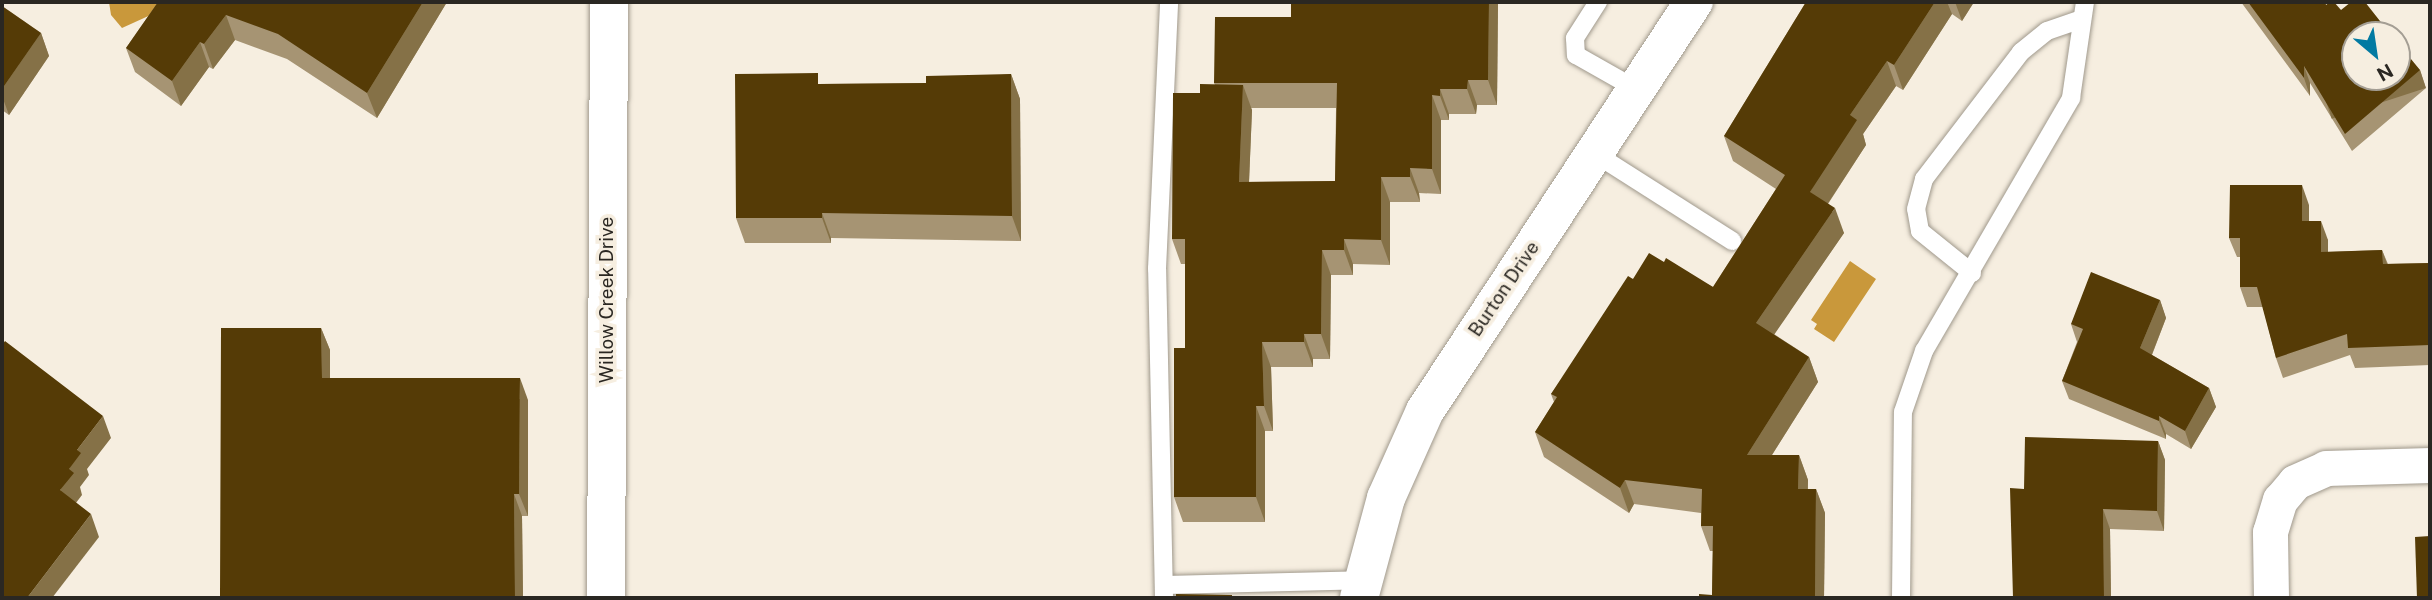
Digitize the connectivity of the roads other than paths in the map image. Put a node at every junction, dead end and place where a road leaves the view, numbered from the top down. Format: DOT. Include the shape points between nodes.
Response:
graph roads {
  1 [pos="609,2"];
  2 [pos="1169,2"];
  3 [pos="1598,2"];
  4 [pos="1694,2"];
  5 [pos="2083,10"];
  6 [pos="1636,89"];
  7 [pos="1594,153"];
  8 [pos="1732,241"];
  9 [pos="1972,273"];
  10 [pos="2430,465"];
  11 [pos="1361,589"];
  12 [pos="1164,592"];
  13 [pos="606,598"];
  14 [pos="1901,598"];
  15 [pos="2272,598"];
  1 -- 13 [label="street, Willow Creek Drive"];
  2 -- 12 [label="lane" via="1157,269"];
  3 -- 6 [label="lane" via="1575,38 1576,55"];
  4 -- 6 [label="street, Burton Drive"];
  5 -- 9 [label="lane" via="2071,98"];
  5 -- 9 [label="lane" via="2021,51 1924,179 1916,209 1920,231"];
  6 -- 7 [label="street, Burton Drive"];
  7 -- 8 [label="lane"];
  7 -- 11 [label="street, Burton Drive" via="1425,411 1390,488"];
  9 -- 14 [label="lane" via="1924,351 1903,412"];
  10 -- 15 [label="street" via="2326,468 2295,482 2280,500 2270,532"];
  11 -- 12 [label="lane"];
}
